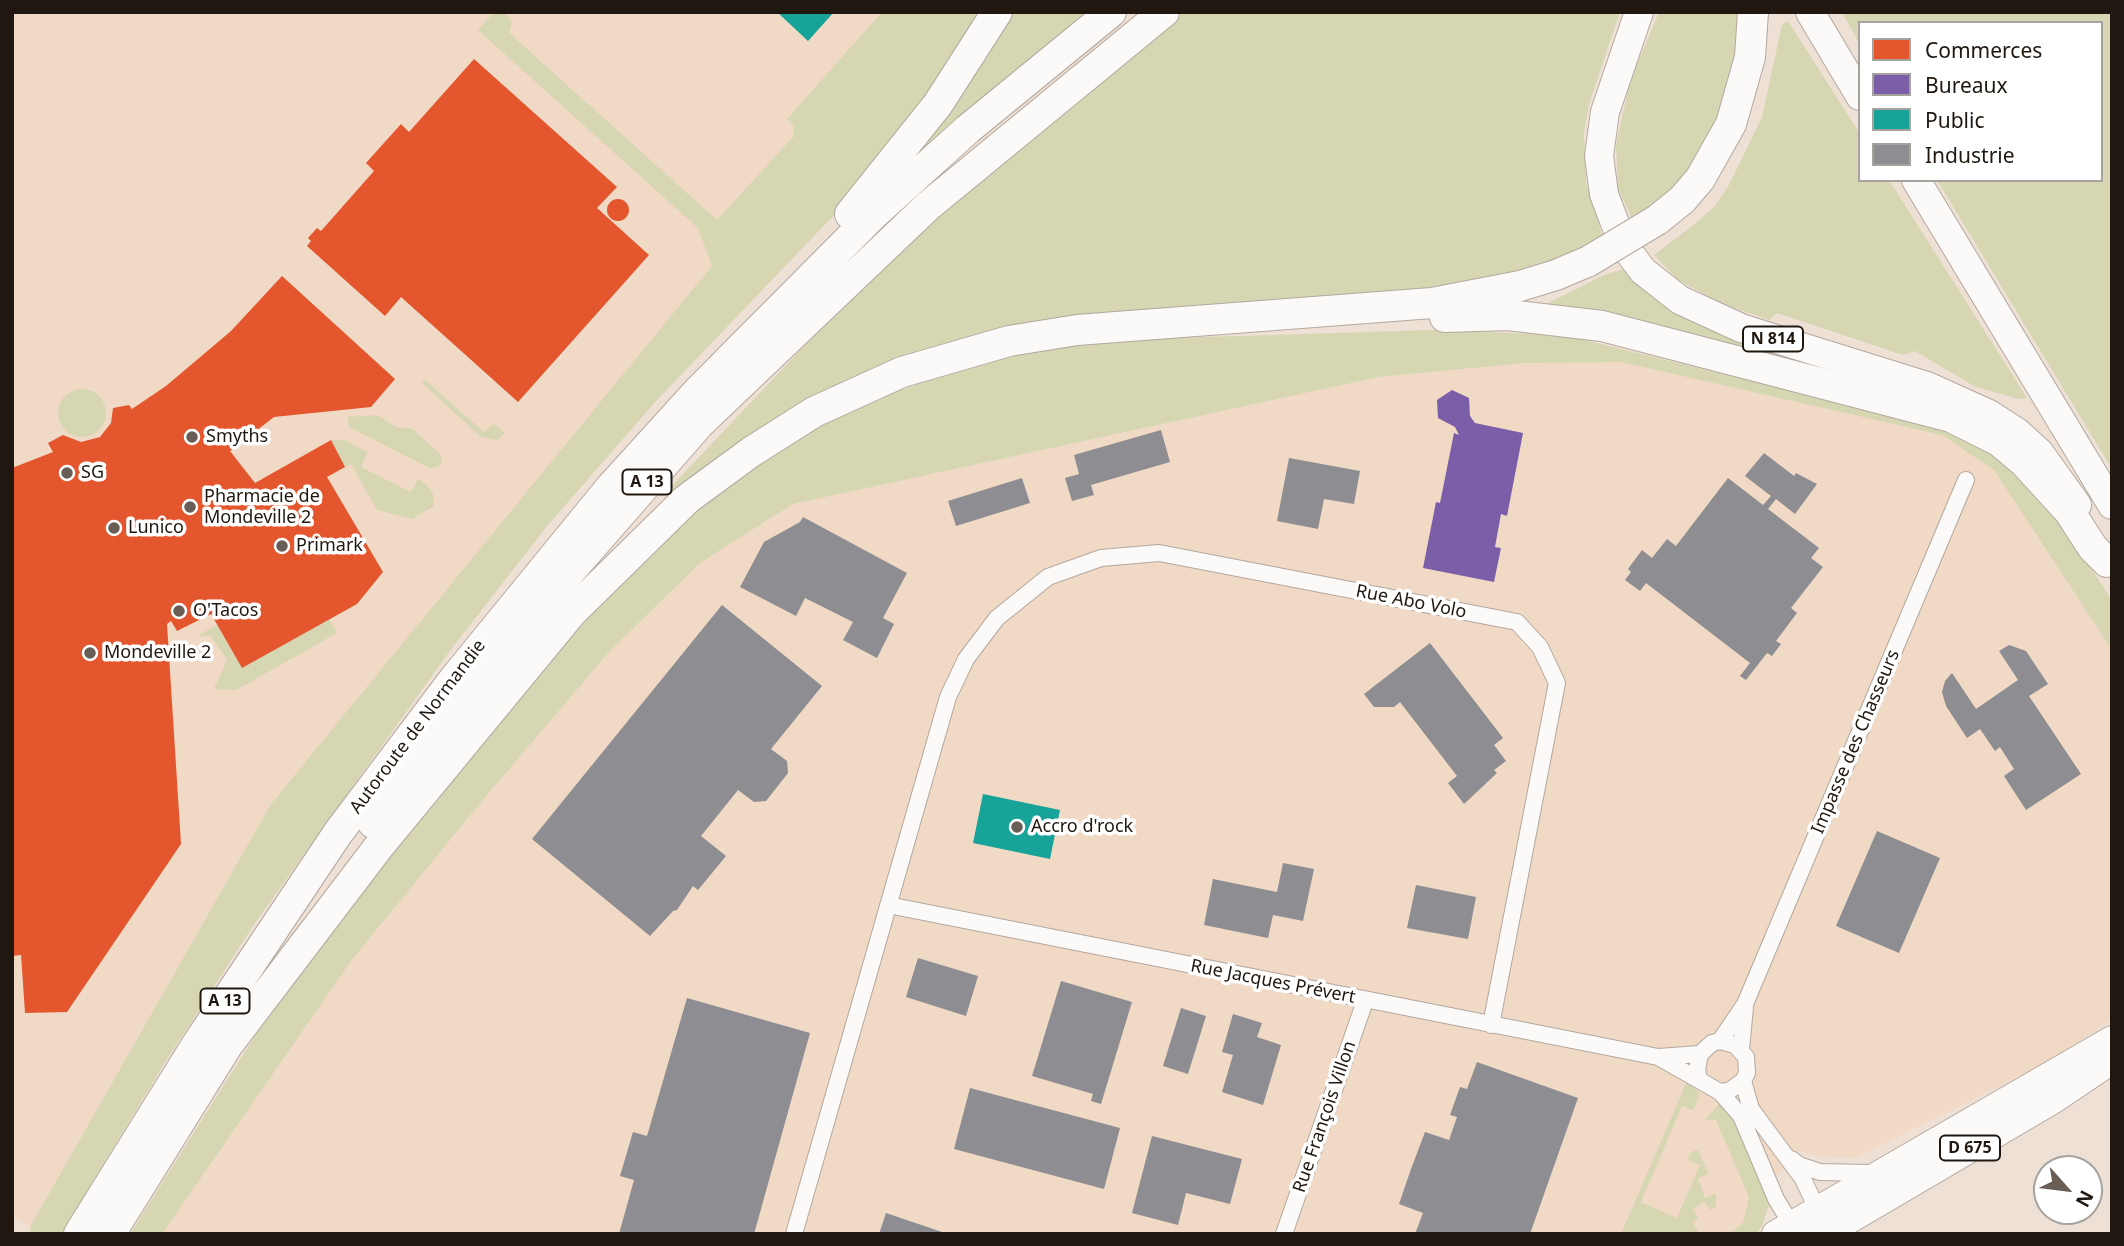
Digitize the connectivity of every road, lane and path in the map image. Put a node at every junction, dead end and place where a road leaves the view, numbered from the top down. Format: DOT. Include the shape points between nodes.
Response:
graph roads {
  1 [pos="997,12"];
  2 [pos="1111,12"];
  3 [pos="1164,12"];
  4 [pos="1639,12"];
  5 [pos="1753,12"];
  6 [pos="1810,12"];
  7 [pos="1825,12"];
  8 [pos="1858,70"];
  9 [pos="1858,93"];
  10 [pos="1917,182"];
  11 [pos="818,268"];
  12 [pos="1344,310"];
  13 [pos="1966,480"];
  14 [pos="2112,505"];
  15 [pos="2110,565"];
  16 [pos="888,905"];
  17 [pos="1365,1000"];
  18 [pos="1745,1004"];
  19 [pos="1491,1025"];
  20 [pos="2112,1039"];
  21 [pos="1720,1041"];
  22 [pos="230,1042"];
  23 [pos="1741,1050"];
  24 [pos="1700,1054"];
  25 [pos="1658,1057"];
  26 [pos="2112,1061"];
  27 [pos="1699,1078"];
  28 [pos="1743,1081"];
  29 [pos="1720,1092"];
  30 [pos="1782,1151"];
  31 [pos="1880,1172"];
  32 [pos="1809,1227"];
  33 [pos="79,1234"];
  34 [pos="110,1234"];
  35 [pos="794,1234"];
  36 [pos="1284,1234"];
  1 -- 11 [label="highway" via="938,104 832,233"];
  2 -- 11 [label="highway, A 13" via="968,130"];
  3 -- 22 [label="highway, A 13" via="928,206 699,424 538,608 385,805"];
  4 -- 15 [label="highway, N 814" via="1608,104 1599,156 1609,209 1636,262 1669,293 1741,328 1927,386 2002,421 2028,440 2050,466"];
  5 -- 12 [label="highway, bridge" via="1750,57 1731,124 1700,179 1657,220 1556,275 1482,295"];
  6 -- 9 [label="highway"];
  7 -- 8 [label="highway"];
  10 -- 14 [label="highway"];
  11 -- 33 [label="highway, Autoroute de Normandie / A 13" via="610,488 454,679 282,915"];
  12 -- 15 [label="highway" via="1395,318 1508,315 1586,323 1944,414 1976,428 2017,456 2069,511"];
  12 -- 22 [label="highway" via="1077,330 987,345 852,393 751,452 651,531 572,612 380,845"];
  13 -- 18 [label="street, Impasse des Chasseurs"];
  16 -- 17 [label="street, Rue Jacques Prévert"];
  16 -- 19 [label="street, Rue Abo Volo" via="948,697 966,659 997,618 1048,577 1101,558 1159,553 1517,622 1540,647 1557,683"];
  16 -- 35 [label="street, Rue Abo Volo"];
  17 -- 19 [label="street, Rue Jacques Prévert"];
  17 -- 36 [label="street, Rue François Villon"];
  18 -- 21 [label="street, Impasse des Chasseurs"];
  18 -- 23 [label="street, Impasse des Chasseurs"];
  19 -- 25 [label="street, Rue Jacques Prévert"];
  20 -- 31 [label="main road, D 675"];
  21 -- 23 [label="street"];
  21 -- 24 [label="street, Rue Jacques Prévert"];
  22 -- 34 [label="highway, A 13"];
  23 -- 28 [label="street" via="1748,1065"];
  24 -- 25 [label="street, Rue Jacques Prévert"];
  24 -- 27 [label="street"];
  25 -- 27 [label="street, Rue Jacques Prévert"];
  26 -- 32 [label="main road, D 675" via="2054,1100"];
  27 -- 29 [label="street, Rue Jacques Prévert"];
  28 -- 29 [label="street"];
  28 -- 30 [label="street" via="1751,1109"];
  29 -- 32 [label="street, Rue Jacques Prévert" via="1741,1116 1776,1199"];
  30 -- 31 [label="street" via="1799,1165 1820,1172"];
  30 -- 32 [label="street" via="1803,1179"];
  31 -- 32 [label="main road, D 675"];
}
